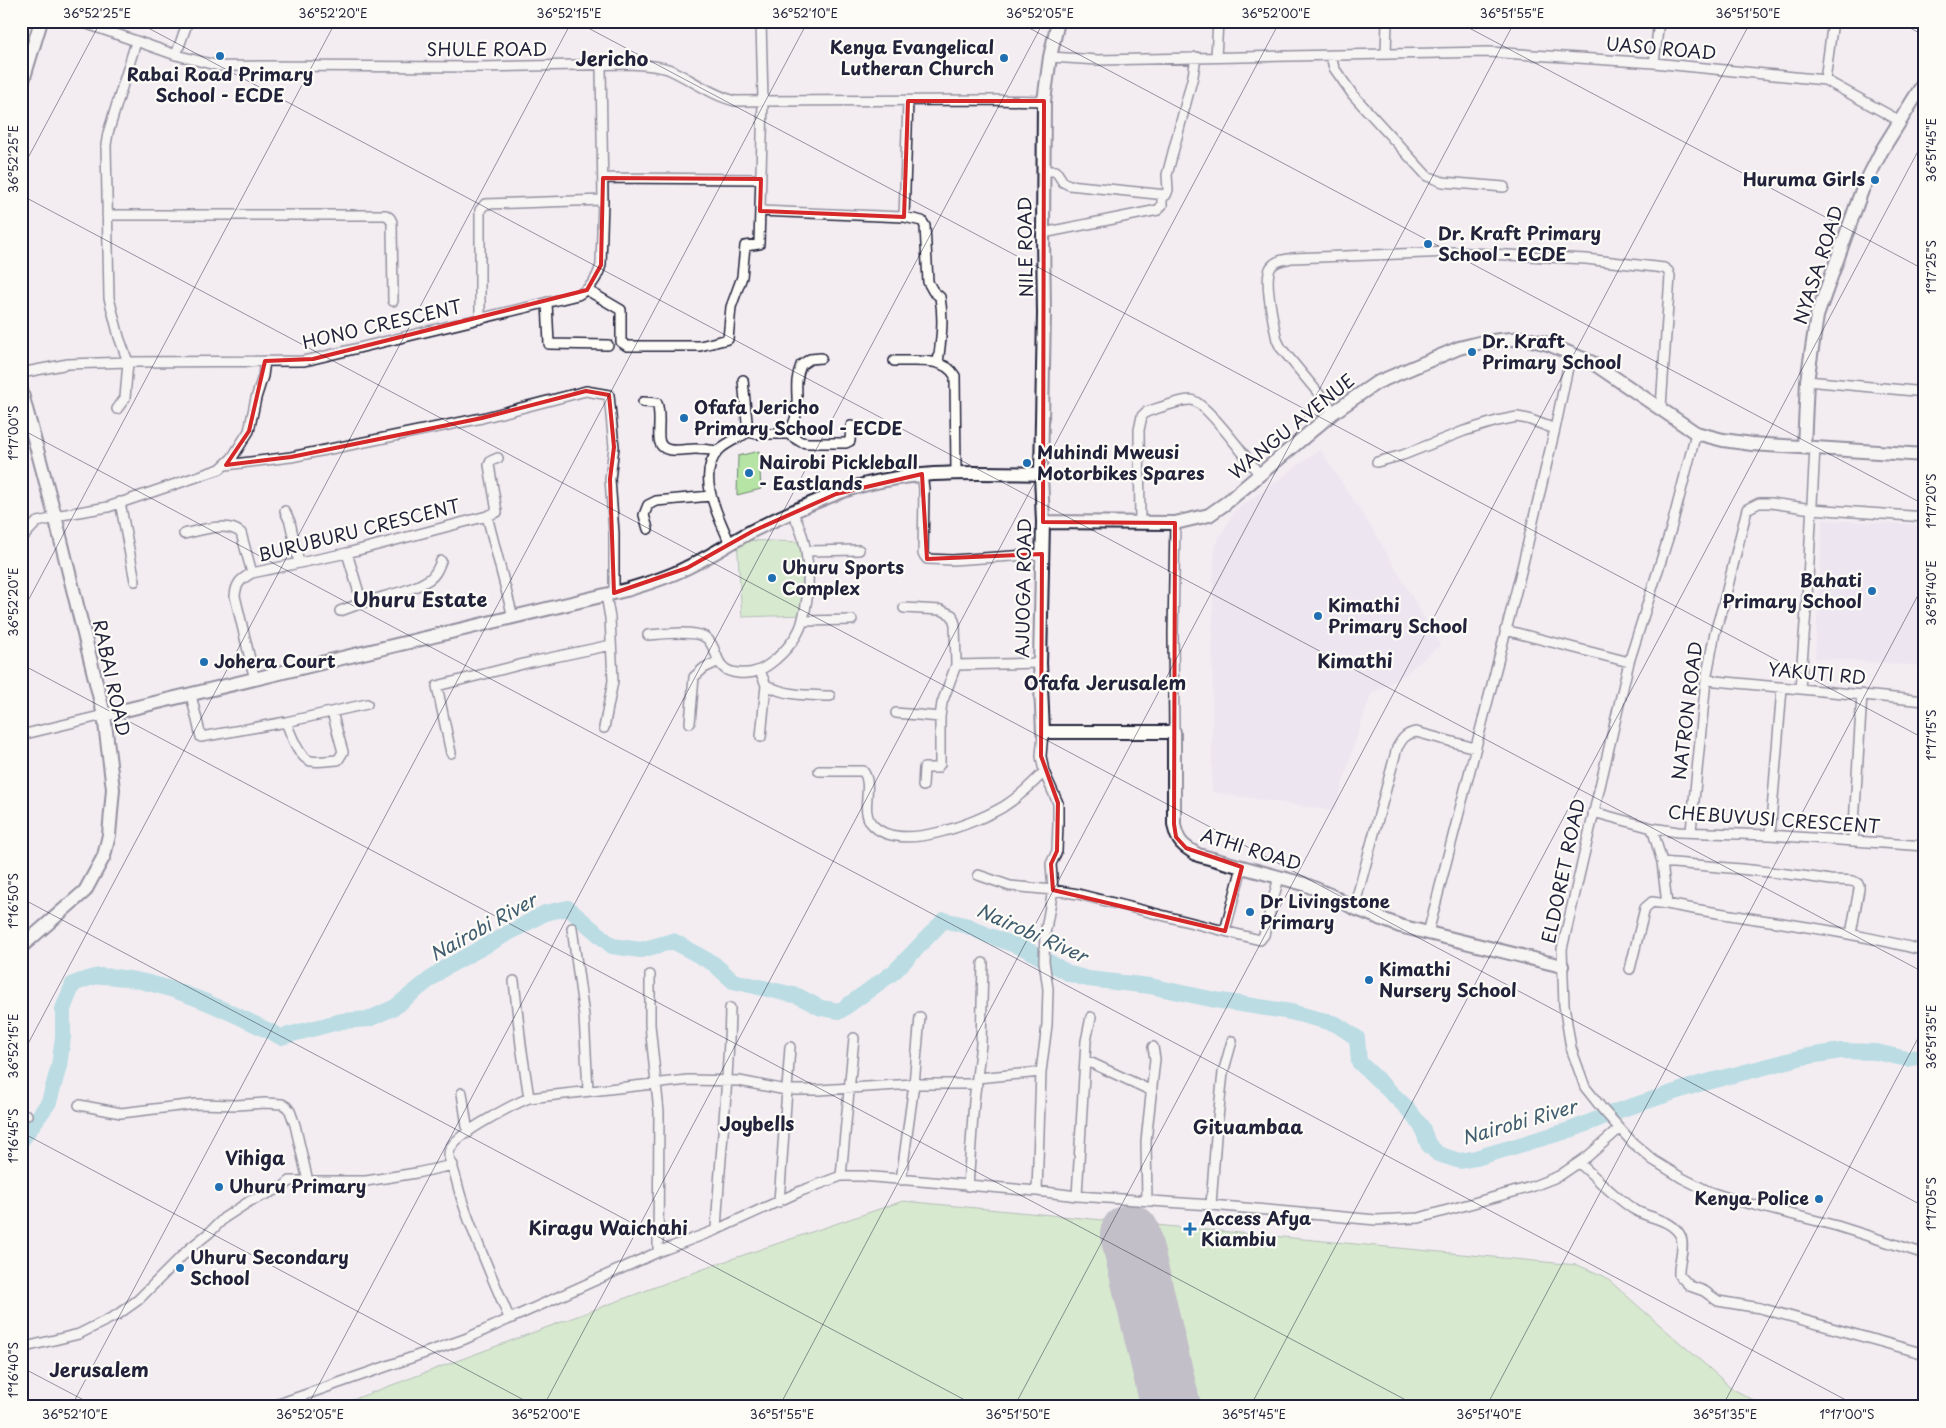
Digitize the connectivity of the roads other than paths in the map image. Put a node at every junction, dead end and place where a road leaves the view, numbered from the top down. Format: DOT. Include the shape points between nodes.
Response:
graph roads {
  1 [pos="42,21"];
  2 [pos="79,21"];
  3 [pos="188,21"];
  4 [pos="761,21"];
  5 [pos="1058,21"];
  6 [pos="1218,21"];
  7 [pos="1387,21"];
  8 [pos="1659,21"];
  9 [pos="1833,21"];
  10 [pos="136,42"];
  11 [pos="1386,54"];
  12 [pos="176,55"];
  13 [pos="1216,56"];
  14 [pos="1331,56"];
  15 [pos="1050,57"];
  16 [pos="1196,57"];
  17 [pos="1654,63"];
  18 [pos="601,66"];
  19 [pos="1825,80"];
  20 [pos="1925,81"];
  21 [pos="21,87"];
  22 [pos="763,101"];
  23 [pos="908,101"];
  24 [pos="1044,102"];
  25 [pos="1900,121"];
  26 [pos="1043,171"];
  27 [pos="603,178"];
  28 [pos="761,179"];
  29 [pos="1504,187"];
  30 [pos="1162,195"];
  31 [pos="603,200"];
  32 [pos="760,211"];
  33 [pos="107,215"];
  34 [pos="904,217"];
  35 [pos="1043,233"];
  36 [pos="587,290"];
  37 [pos="393,301"];
  38 [pos="547,302"];
  39 [pos="480,319"];
  40 [pos="608,345"];
  41 [pos="1571,353"];
  42 [pos="821,358"];
  43 [pos="265,361"];
  44 [pos="894,361"];
  45 [pos="128,362"];
  46 [pos="938,362"];
  47 [pos="21,373"];
  48 [pos="742,380"];
  49 [pos="1807,381"];
  50 [pos="21,390"];
  51 [pos="1925,392"];
  52 [pos="643,402"];
  53 [pos="1660,407"];
  54 [pos="117,409"];
  55 [pos="1334,412"];
  56 [pos="851,426"];
  57 [pos="1555,429"];
  58 [pos="748,432"];
  59 [pos="1696,433"];
  60 [pos="788,434"];
  61 [pos="1809,447"];
  62 [pos="718,451"];
  63 [pos="1925,455"];
  64 [pos="498,458"];
  65 [pos="1378,462"];
  66 [pos="226,465"];
  67 [pos="956,472"];
  68 [pos="922,474"];
  69 [pos="1041,474"];
  70 [pos="1259,474"];
  71 [pos="711,496"];
  72 [pos="120,502"];
  73 [pos="1812,509"];
  74 [pos="285,511"];
  75 [pos="792,512"];
  76 [pos="487,516"];
  77 [pos="55,517"];
  78 [pos="1925,517"];
  79 [pos="1043,522"];
  80 [pos="1140,522"];
  81 [pos="1175,523"];
  82 [pos="648,529"];
  83 [pos="184,534"];
  84 [pos="21,536"];
  85 [pos="730,544"];
  86 [pos="860,550"];
  87 [pos="807,551"];
  88 [pos="347,553"];
  89 [pos="1042,554"];
  90 [pos="441,561"];
  91 [pos="299,563"];
  92 [pos="252,574"];
  93 [pos="135,580"];
  94 [pos="610,594"];
  95 [pos="362,603"];
  96 [pos="904,608"];
  97 [pos="340,611"];
  98 [pos="513,617"];
  99 [pos="803,620"];
  100 [pos="852,620"];
  101 [pos="1505,630"];
  102 [pos="648,635"];
  103 [pos="611,645"];
  104 [pos="718,662"];
  105 [pos="1629,662"];
  106 [pos="1040,663"];
  107 [pos="956,665"];
  108 [pos="760,671"];
  109 [pos="255,680"];
  110 [pos="1706,680"];
  111 [pos="766,685"];
  112 [pos="1782,688"];
  113 [pos="1800,689"];
  114 [pos="1862,694"];
  115 [pos="191,695"];
  116 [pos="830,696"];
  117 [pos="1925,701"];
  118 [pos="367,704"];
  119 [pos="332,712"];
  120 [pos="896,713"];
  121 [pos="104,715"];
  122 [pos="940,717"];
  123 [pos="286,722"];
  124 [pos="690,723"];
  125 [pos="604,728"];
  126 [pos="1043,732"];
  127 [pos="1174,732"];
  128 [pos="21,735"];
  129 [pos="761,737"];
  130 [pos="1475,748"];
  131 [pos="451,753"];
  132 [pos="818,771"];
  133 [pos="1044,772"];
  134 [pos="923,786"];
  135 [pos="1593,812"];
  136 [pos="1652,828"];
  137 [pos="1691,831"];
  138 [pos="1770,835"];
  139 [pos="1853,841"];
  140 [pos="1925,846"];
  141 [pos="1662,862"];
  142 [pos="1242,867"];
  143 [pos="978,875"];
  144 [pos="1279,877"];
  145 [pos="1053,890"];
  146 [pos="1667,904"];
  147 [pos="1354,908"];
  148 [pos="572,928"];
  149 [pos="1225,931"];
  150 [pos="1428,933"];
  151 [pos="1851,934"];
  152 [pos="21,947"];
  153 [pos="1925,951"];
  154 [pos="983,963"];
  155 [pos="1562,966"];
  156 [pos="1630,969"];
  157 [pos="650,975"];
  158 [pos="514,981"];
  159 [pos="730,1008"];
  160 [pos="920,1017"];
  161 [pos="1092,1017"];
  162 [pos="854,1038"];
  163 [pos="1232,1041"];
  164 [pos="790,1047"];
  165 [pos="1153,1047"];
  166 [pos="1085,1060"];
  167 [pos="1041,1072"];
  168 [pos="728,1081"];
  169 [pos="977,1081"];
  170 [pos="656,1083"];
  171 [pos="914,1084"];
  172 [pos="848,1087"];
  173 [pos="588,1090"];
  174 [pos="786,1090"];
  175 [pos="1152,1091"];
  176 [pos="462,1093"];
  177 [pos="529,1098"];
  178 [pos="79,1105"];
  179 [pos="1618,1127"];
  180 [pos="468,1133"];
  181 [pos="1579,1162"];
  182 [pos="453,1165"];
  183 [pos="840,1176"];
  184 [pos="901,1180"];
  185 [pos="308,1182"];
  186 [pos="968,1186"];
  187 [pos="1036,1191"];
  188 [pos="1077,1196"];
  189 [pos="1147,1201"];
  190 [pos="779,1202"];
  191 [pos="1211,1205"];
  192 [pos="716,1230"];
  193 [pos="658,1252"];
  194 [pos="1925,1254"];
  195 [pos="509,1318"];
  196 [pos="21,1348"];
  197 [pos="1925,1354"];
  198 [pos="270,1407"];
  1 -- 21 [label="street"];
  2 -- 10 [label="street, SHULE ROAD"];
  3 -- 12 [label="street"];
  4 -- 22 [label="street"];
  5 -- 15 [label="street, NILE ROAD"];
  6 -- 13 [label="street"];
  7 -- 11 [label="street"];
  8 -- 17 [label="street"];
  9 -- 19 [label="street"];
  10 -- 12 [label="street, SHULE ROAD"];
  10 -- 33 [label="street" via="108,133"];
  11 -- 14 [label="street, UASO ROAD"];
  11 -- 17 [label="street, UASO ROAD" via="1520,52"];
  12 -- 18 [label="street, SHULE ROAD" via="224,66"];
  13 -- 14 [label="street, UASO ROAD"];
  13 -- 16 [label="street, UASO ROAD"];
  14 -- 29 [label="street" via="1334,68 1353,95 1427,176 1443,182"];
  15 -- 16 [label="street, UASO ROAD" via="1098,60"];
  15 -- 24 [label="street, NILE ROAD"];
  16 -- 30 [label="street" via="1168,175 1168,193"];
  17 -- 19 [label="street, UASO ROAD"];
  18 -- 22 [label="street, SHULE ROAD" via="642,65 666,69 724,98"];
  18 -- 27 [label="street"];
  19 -- 25 [label="street, UASO ROAD"];
  20 -- 25 [label="street, NYASA ROAD"];
  22 -- 23 [label="street, SHULE ROAD"];
  22 -- 28 [label="street"];
  23 -- 24 [label="street, SHULE ROAD"];
  23 -- 34 [label="street"];
  24 -- 26 [label="street, NILE ROAD"];
  25 -- 49 [label="street, NYASA ROAD" via="1872,168 1842,244 1817,316"];
  26 -- 30 [label="street" via="1056,171 1068,185"];
  26 -- 35 [label="street, NILE ROAD"];
  27 -- 28 [label="street"];
  27 -- 31 [label="street"];
  28 -- 32 [label="street"];
  30 -- 35 [label="street" via="1162,205 1158,210"];
  31 -- 36 [label="street" via="601,265"];
  31 -- 39 [label="street" via="485,204 480,210"];
  32 -- 34 [label="street"];
  32 -- 36 [label="street" via="759,244 745,246 742,277 731,307 729,337 726,340 700,346 624,344 621,310"];
  33 -- 37 [label="street" via="386,215 392,222"];
  33 -- 45 [label="street" via="109,298"];
  34 -- 46 [label="street" via="920,219 925,226 928,282 940,297 944,324"];
  35 -- 69 [label="street, NILE ROAD"];
  36 -- 38 [label="street, HONO CRESCENT"];
  38 -- 39 [label="street, HONO CRESCENT"];
  38 -- 40 [label="street" via="549,344"];
  39 -- 43 [label="street, HONO CRESCENT" via="314,359"];
  41 -- 53 [label="street, WANGU AVENUE" via="1604,370"];
  41 -- 55 [label="street, WANGU AVENUE" via="1524,338 1479,343 1376,383"];
  41 -- 57 [label="street"];
  42 -- 60 [label="street" via="810,358 800,364 798,410"];
  43 -- 45 [label="street, HONO CRESCENT"];
  43 -- 66 [label="street" via="249,432"];
  44 -- 46 [label="street"];
  45 -- 47 [label="street, HONO CRESCENT" via="68,364"];
  45 -- 54 [label="street" via="125,398"];
  46 -- 67 [label="street" via="947,366 955,376"];
  48 -- 58 [label="street"];
  49 -- 51 [label="street"];
  49 -- 61 [label="street, NYASA ROAD"];
  50 -- 77 [label="street, RABAI ROAD"];
  52 -- 62 [label="street" via="657,404 660,410 659,442 662,447"];
  53 -- 55 [label="street" via="1670,276 1664,268 1586,258 1451,252 1277,261 1270,267 1268,283 1276,340"];
  53 -- 59 [label="street, WANGU AVENUE"];
  55 -- 70 [label="street, WANGU AVENUE"];
  56 -- 60 [label="street" via="850,441 846,443 801,442"];
  57 -- 65 [label="street" via="1517,417 1464,431"];
  57 -- 101 [label="street"];
  58 -- 60 [label="street"];
  58 -- 62 [label="street"];
  59 -- 61 [label="street, WANGU AVENUE" via="1752,444"];
  59 -- 105 [label="street, ELDORET ROAD" via="1671,529"];
  61 -- 63 [label="street, WANGU AVENUE"];
  61 -- 73 [label="street"];
  62 -- 71 [label="street" via="710,467"];
  64 -- 76 [label="street" via="489,465 497,512"];
  66 -- 72 [label="street"];
  66 -- 94 [label="street" via="291,457 482,418 586,391 609,395 614,447 610,479 614,533"];
  67 -- 68 [label="street"];
  67 -- 69 [label="street"];
  68 -- 75 [label="street" via="862,486"];
  68 -- 89 [label="street" via="924,554 927,558 952,560"];
  69 -- 79 [label="street, AJUOGA ROAD"];
  70 -- 80 [label="street" via="1196,401 1146,412 1139,430"];
  70 -- 81 [label="street, WANGU AVENUE" via="1209,514"];
  71 -- 82 [label="street" via="656,501 648,505 644,515"];
  71 -- 85 [label="street"];
  72 -- 77 [label="street"];
  72 -- 93 [label="street"];
  73 -- 78 [label="street, NATRON ROAD"];
  73 -- 110 [label="street, NATRON ROAD" via="1771,503 1759,503 1747,509"];
  73 -- 113 [label="street"];
  74 -- 91 [label="street"];
  75 -- 85 [label="street"];
  75 -- 87 [label="street"];
  76 -- 88 [label="street, BURUBURU CRESCENT"];
  76 -- 98 [label="street, BURUBURU CRESCENT"];
  77 -- 84 [label="street" via="37,522"];
  77 -- 121 [label="street, RABAI ROAD"];
  79 -- 80 [label="street, WANGU AVENUE"];
  79 -- 89 [label="street, AJUOGA ROAD"];
  80 -- 81 [label="street, WANGU AVENUE"];
  81 -- 127 [label="street, ATHI ROAD"];
  83 -- 92 [label="street" via="208,528 237,530"];
  85 -- 94 [label="street" via="687,568"];
  86 -- 87 [label="street"];
  87 -- 99 [label="street" via="808,577"];
  88 -- 91 [label="street, BURUBURU CRESCENT"];
  88 -- 95 [label="street"];
  89 -- 106 [label="street, AJUOGA ROAD"];
  90 -- 95 [label="street" via="437,572 427,581"];
  91 -- 92 [label="street, BURUBURU CRESCENT"];
  92 -- 109 [label="street, BURUBURU CRESCENT" via="242,578 235,588 235,596"];
  94 -- 98 [label="street"];
  94 -- 103 [label="street"];
  95 -- 97 [label="street"];
  96 -- 107 [label="street" via="942,610 952,615"];
  98 -- 109 [label="street"];
  99 -- 100 [label="street"];
  99 -- 108 [label="street" via="792,641"];
  101 -- 105 [label="street"];
  101 -- 130 [label="street"];
  102 -- 104 [label="street" via="698,634 710,642"];
  103 -- 125 [label="street" via="613,681"];
  103 -- 131 [label="street" via="437,686"];
  104 -- 108 [label="street" via="735,673"];
  104 -- 124 [label="street" via="694,677"];
  105 -- 135 [label="street, ELDORET ROAD"];
  106 -- 107 [label="street"];
  106 -- 126 [label="street, AJUOGA ROAD"];
  107 -- 122 [label="street"];
  108 -- 111 [label="street"];
  109 -- 115 [label="street"];
  110 -- 112 [label="street, YAKUTI RD"];
  110 -- 137 [label="street, NATRON ROAD"];
  111 -- 116 [label="street" via="787,693"];
  111 -- 129 [label="street"];
  112 -- 113 [label="street, YAKUTI RD"];
  112 -- 138 [label="street"];
  113 -- 114 [label="street, YAKUTI RD"];
  114 -- 117 [label="street, YAKUTI RD"];
  114 -- 139 [label="street"];
  115 -- 121 [label="street"];
  115 -- 123 [label="street" via="201,737"];
  118 -- 119 [label="street"];
  119 -- 123 [label="street"];
  119 -- 123 [label="street" via="343,752 338,760 305,759"];
  120 -- 122 [label="street"];
  121 -- 128 [label="street"];
  121 -- 152 [label="street, RABAI ROAD" via="113,788 104,856 85,891"];
  122 -- 134 [label="street" via="940,764 937,768 924,768"];
  126 -- 127 [label="street"];
  126 -- 133 [label="street, AJUOGA ROAD" via="1041,756"];
  127 -- 142 [label="street, ATHI ROAD" via="1176,838 1198,855"];
  130 -- 147 [label="street" via="1416,732 1403,738 1397,748"];
  130 -- 150 [label="street"];
  132 -- 133 [label="street" via="863,771 867,816 884,832 903,837 946,831 976,821 1004,807"];
  133 -- 145 [label="street, AJUOGA ROAD" via="1058,803 1057,851 1051,864"];
  135 -- 136 [label="street, CHEBUVUSI CRESCENT"];
  135 -- 155 [label="street, ELDORET ROAD" via="1564,940"];
  136 -- 137 [label="street, CHEBUVUSI CRESCENT"];
  136 -- 141 [label="street"];
  137 -- 138 [label="street, CHEBUVUSI CRESCENT"];
  138 -- 139 [label="street, CHEBUVUSI CRESCENT"];
  139 -- 140 [label="street, CHEBUVUSI CRESCENT"];
  141 -- 146 [label="street"];
  141 -- 151 [label="street" via="1766,870 1857,882 1859,889"];
  142 -- 144 [label="street, ATHI ROAD"];
  142 -- 149 [label="street"];
  143 -- 145 [label="street" via="1010,886"];
  144 -- 147 [label="street, ATHI ROAD" via="1321,891"];
  144 -- 149 [label="street" via="1262,938"];
  145 -- 149 [label="street"];
  145 -- 167 [label="street, AJUOGA ROAD" via="1045,934 1048,989"];
  146 -- 151 [label="street"];
  146 -- 156 [label="street" via="1652,902 1646,908"];
  147 -- 150 [label="street, ATHI ROAD"];
  148 -- 173 [label="street" via="584,1016"];
  150 -- 155 [label="street, ATHI ROAD"];
  151 -- 153 [label="street"];
  154 -- 169 [label="street"];
  155 -- 179 [label="street, ELDORET ROAD" via="1571,1048 1586,1087"];
  157 -- 170 [label="street" via="650,1025"];
  158 -- 177 [label="street"];
  159 -- 168 [label="street"];
  160 -- 171 [label="street"];
  161 -- 166 [label="street"];
  162 -- 172 [label="street"];
  163 -- 191 [label="street" via="1224,1073"];
  164 -- 174 [label="street"];
  165 -- 175 [label="street"];
  166 -- 175 [label="street"];
  166 -- 188 [label="street"];
  167 -- 169 [label="street"];
  167 -- 187 [label="street, AJUOGA ROAD"];
  168 -- 170 [label="street"];
  168 -- 174 [label="street"];
  168 -- 192 [label="street"];
  169 -- 171 [label="street"];
  169 -- 186 [label="street"];
  170 -- 173 [label="street"];
  170 -- 193 [label="street" via="659,1112"];
  171 -- 172 [label="street"];
  171 -- 184 [label="street"];
  172 -- 174 [label="street"];
  172 -- 183 [label="street"];
  173 -- 177 [label="street"];
  174 -- 190 [label="street"];
  175 -- 189 [label="street" via="1146,1141"];
  176 -- 180 [label="street"];
  177 -- 180 [label="street"];
  178 -- 185 [label="street" via="122,1113 196,1104 282,1104 290,1111 295,1125"];
  179 -- 181 [label="street"];
  179 -- 194 [label="street, ELDORET ROAD" via="1653,1160 1710,1192 1837,1226"];
  180 -- 182 [label="street" via="450,1148 449,1159"];
  181 -- 191 [label="street" via="1532,1187 1419,1218 1376,1220"];
  181 -- 197 [label="street" via="1634,1210 1673,1226 1683,1244 1679,1275 1690,1286 1718,1301 1760,1308"];
  182 -- 185 [label="street" via="366,1181"];
  182 -- 195 [label="street" via="461,1197"];
  183 -- 184 [label="street"];
  183 -- 190 [label="street"];
  184 -- 186 [label="street"];
  185 -- 196 [label="street" via="290,1181 224,1218 138,1300 117,1315 79,1334"];
  186 -- 187 [label="street"];
  187 -- 188 [label="street"];
  188 -- 189 [label="street"];
  189 -- 191 [label="street"];
  190 -- 192 [label="street"];
  192 -- 193 [label="street"];
  193 -- 195 [label="street"];
  195 -- 198 [label="street" via="464,1339"];
}
